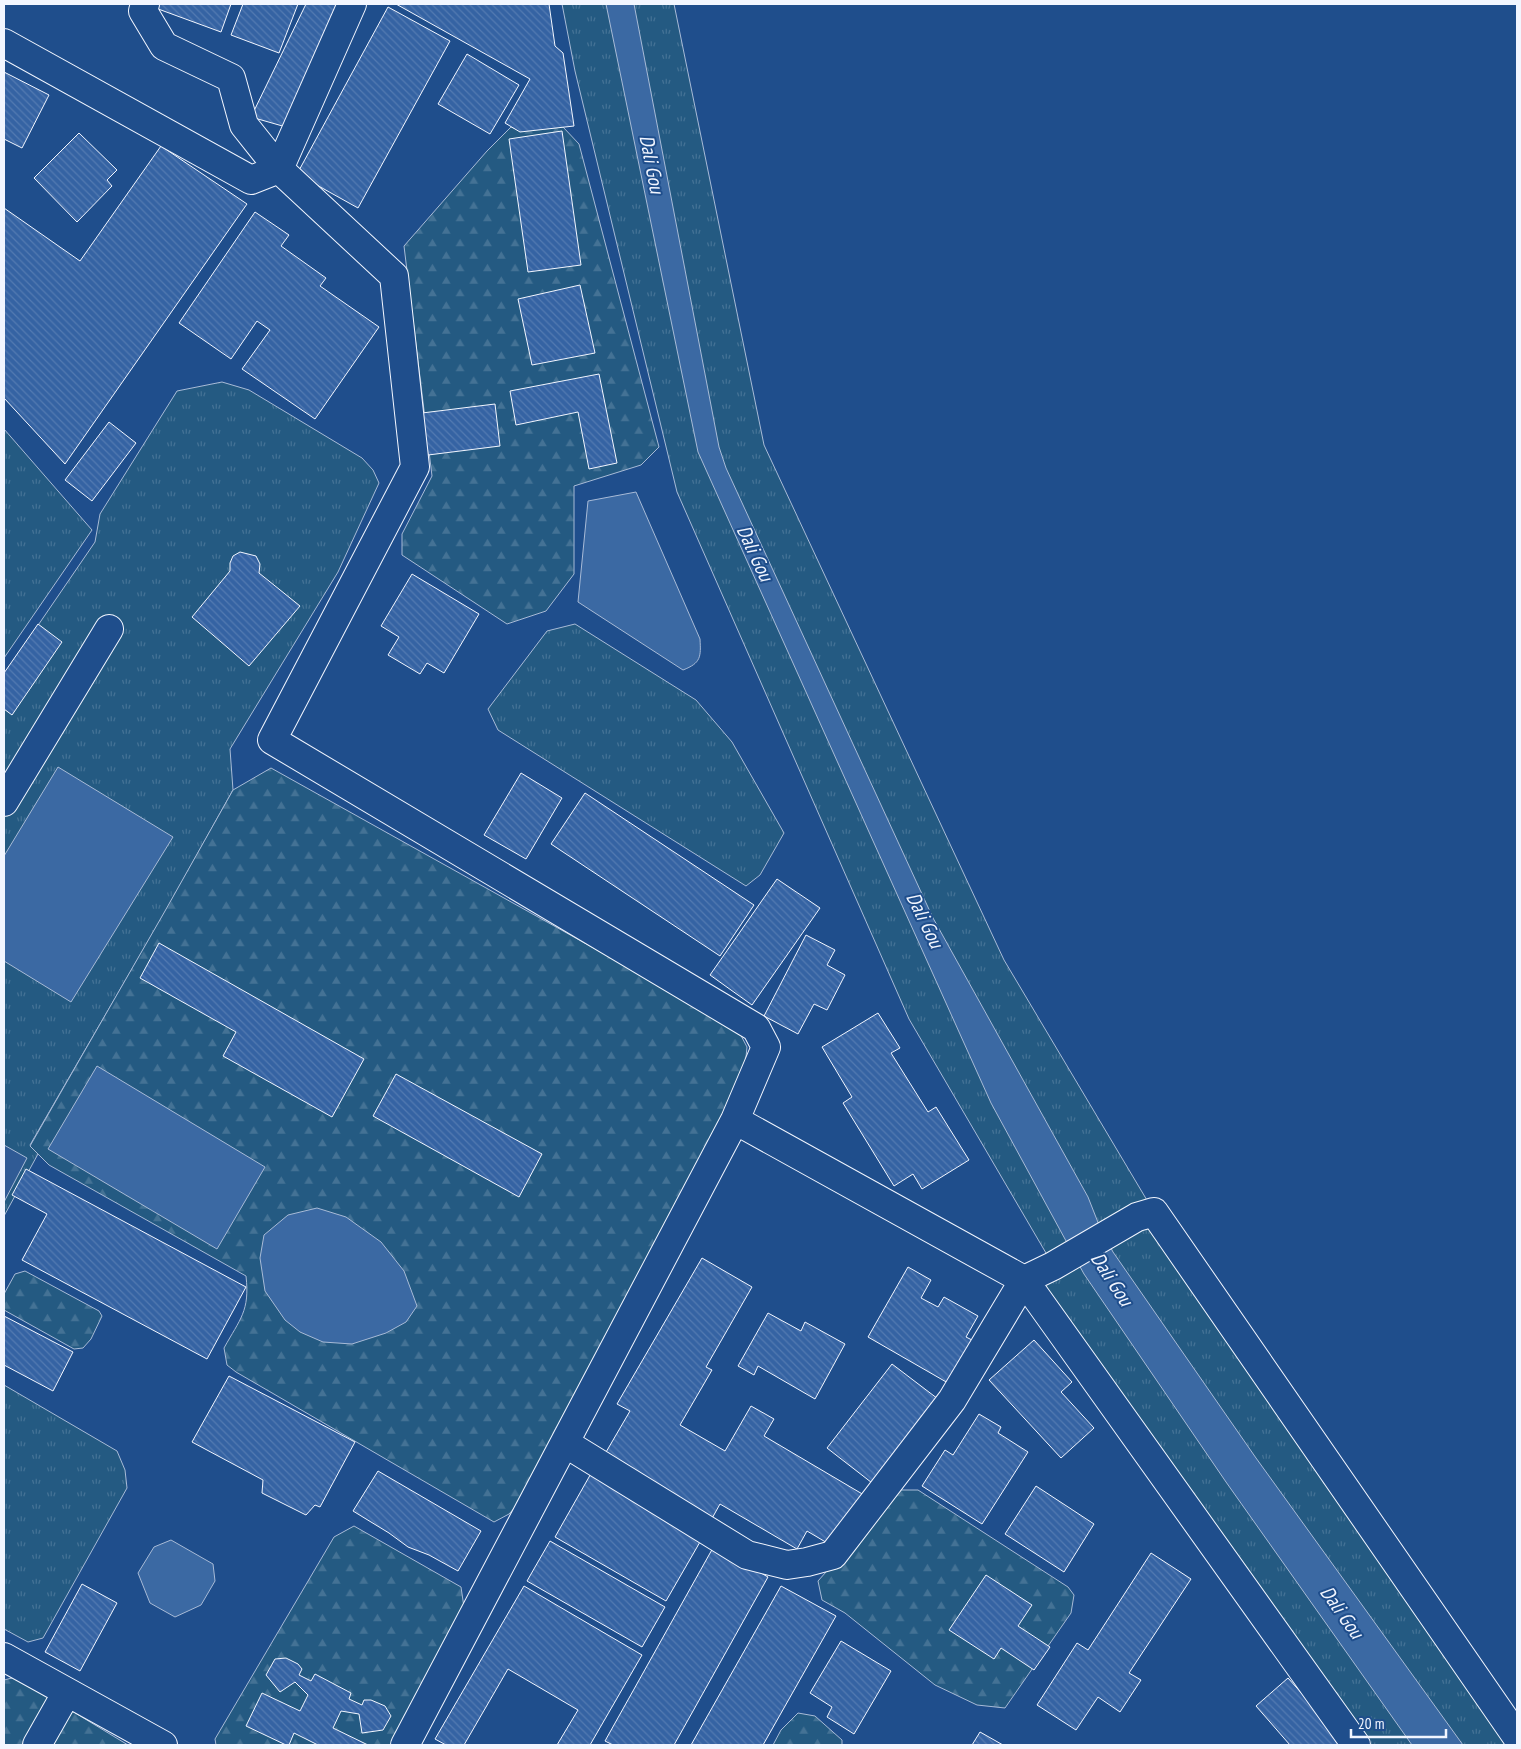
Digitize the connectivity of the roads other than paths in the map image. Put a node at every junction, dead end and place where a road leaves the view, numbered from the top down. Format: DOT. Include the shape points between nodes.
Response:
graph roads {
  1 [pos="145,4"];
  2 [pos="352,4"];
  3 [pos="4,43"];
  4 [pos="279,169"];
  5 [pos="109,629"];
  6 [pos="4,802"];
  7 [pos="735,1120"];
  8 [pos="1024,1280"];
  9 [pos="565,1443"];
  10 [pos="4,1657"];
  11 [pos="67,1692"];
  12 [pos="1517,1737"];
  13 [pos="37,1745"];
  14 [pos="163,1745"];
  15 [pos="405,1745"];
  16 [pos="1356,1745"];
  1 -- 4 [label="street" via="142,11 164,46 231,78 244,125"];
  2 -- 4 [label="street"];
  3 -- 4 [label="street" via="251,180"];
  4 -- 7 [label="street" via="394,276 415,468 272,740 756,1028 766,1046"];
  5 -- 6 [label="street"];
  7 -- 8 [label="street"];
  7 -- 9 [label="street"];
  8 -- 9 [label="street" via="952,1400 833,1555 787,1565 747,1555"];
  8 -- 12 [label="street" via="1137,1217 1154,1212"];
  8 -- 16 [label="street"];
  9 -- 15 [label="street"];
  10 -- 11 [label="street"];
  11 -- 13 [label="street"];
  11 -- 14 [label="street"];
}
